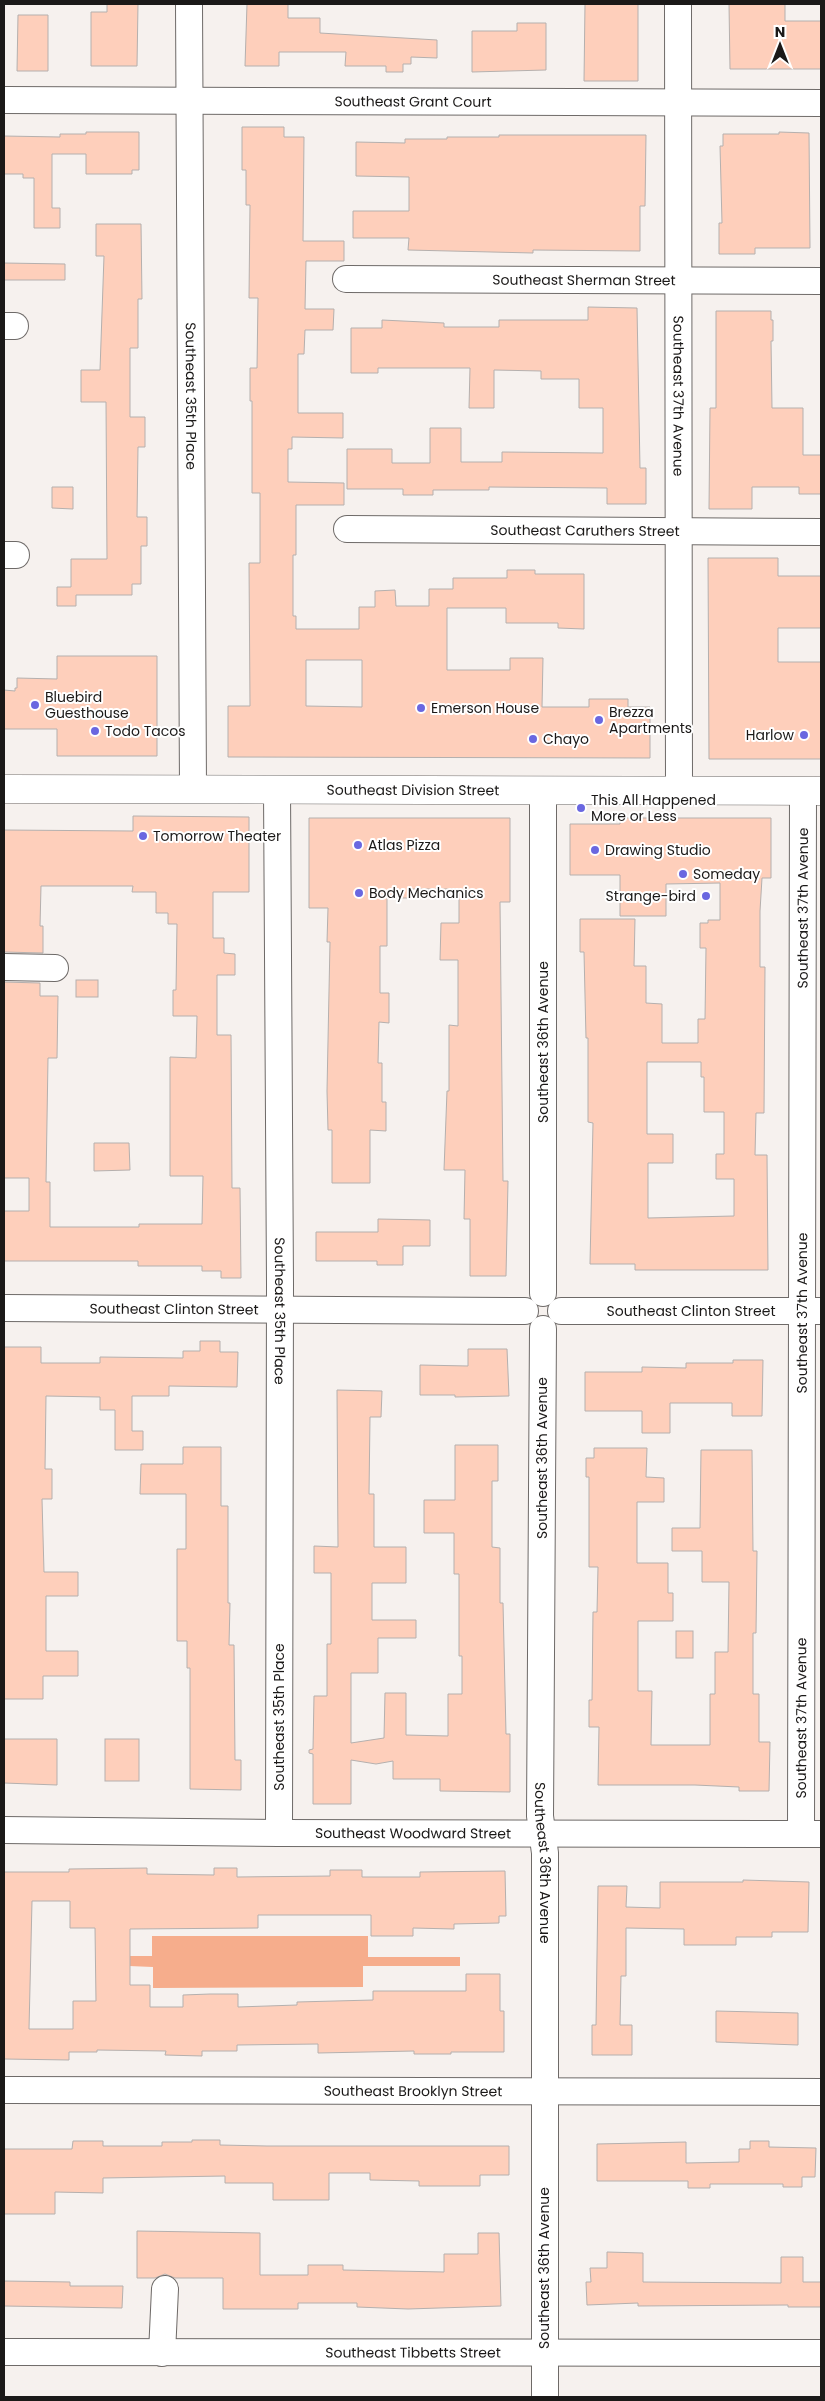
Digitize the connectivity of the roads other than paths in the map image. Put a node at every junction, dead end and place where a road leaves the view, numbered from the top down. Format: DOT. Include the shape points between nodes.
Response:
graph roads {
  1 [pos="189,4"];
  2 [pos="678,4"];
  3 [pos="4,100"];
  4 [pos="190,101"];
  5 [pos="821,103"];
  6 [pos="677,104"];
  7 [pos="346,279"];
  8 [pos="677,281"];
  9 [pos="821,281"];
  10 [pos="347,529"];
  11 [pos="679,532"];
  12 [pos="821,532"];
  13 [pos="4,789"];
  14 [pos="193,789"];
  15 [pos="278,790"];
  16 [pos="543,790"];
  17 [pos="678,790"];
  18 [pos="812,791"];
  19 [pos="4,967"];
  20 [pos="55,968"];
  21 [pos="4,1308"];
  22 [pos="280,1310"];
  23 [pos="543,1311"];
  24 [pos="811,1311"];
  25 [pos="4,1830"];
  26 [pos="279,1834"];
  27 [pos="542,1834"];
  28 [pos="811,1834"];
  29 [pos="4,2090"];
  30 [pos="544,2092"];
  31 [pos="821,2092"];
  32 [pos="165,2289"];
  33 [pos="4,2352"];
  34 [pos="162,2353"];
  35 [pos="821,2353"];
  36 [pos="545,2354"];
  37 [pos="545,2397"];
  1 -- 4 [label="street, Southeast 35th Place"];
  2 -- 6 [label="street, Southeast 37th Avenue"];
  3 -- 4 [label="street, Southeast Grant Court"];
  4 -- 6 [label="street, Southeast Grant Court"];
  4 -- 14 [label="street, Southeast 35th Place"];
  5 -- 6 [label="street, Southeast Grant Court"];
  6 -- 8 [label="street, Southeast 37th Avenue"];
  7 -- 8 [label="street, Southeast Sherman Street"];
  8 -- 9 [label="street, Southeast Sherman Street"];
  8 -- 11 [label="street, Southeast 37th Avenue"];
  10 -- 11 [label="street, Southeast Caruthers Street"];
  11 -- 12 [label="street, Southeast Caruthers Street"];
  11 -- 17 [label="street, Southeast 37th Avenue"];
  13 -- 14 [label="main road, Southeast Division Street"];
  14 -- 15 [label="main road, Southeast Division Street"];
  15 -- 16 [label="main road, Southeast Division Street"];
  15 -- 22 [label="street, Southeast 35th Place"];
  16 -- 17 [label="main road, Southeast Division Street"];
  16 -- 23 [label="street, Southeast 36th Avenue"];
  17 -- 18 [label="main road, Southeast Division Street"];
  18 -- 24 [label="street, Southeast 37th Avenue"];
  19 -- 20 [label="street"];
  21 -- 22 [label="street, Southeast Clinton Street"];
  22 -- 23 [label="street, Southeast Clinton Street"];
  22 -- 26 [label="street, Southeast 35th Place"];
  23 -- 24 [label="street, Southeast Clinton Street"];
  23 -- 27 [label="street, Southeast 36th Avenue"];
  24 -- 28 [label="street, Southeast 37th Avenue"];
  25 -- 26 [label="street, Southeast Woodward Street"];
  26 -- 27 [label="street, Southeast Woodward Street"];
  27 -- 28 [label="street, Southeast Woodward Street"];
  27 -- 30 [label="street, Southeast 36th Avenue" via="545,1853"];
  29 -- 30 [label="street, Southeast Brooklyn Street"];
  30 -- 31 [label="street, Southeast Brooklyn Street"];
  30 -- 36 [label="street, Southeast 36th Avenue"];
  32 -- 34 [label="street"];
  33 -- 34 [label="street, Southeast Tibbetts Street"];
  34 -- 36 [label="street, Southeast Tibbetts Street"];
  35 -- 36 [label="street, Southeast Tibbetts Street"];
  36 -- 37 [label="street, Southeast 36th Avenue"];
}
